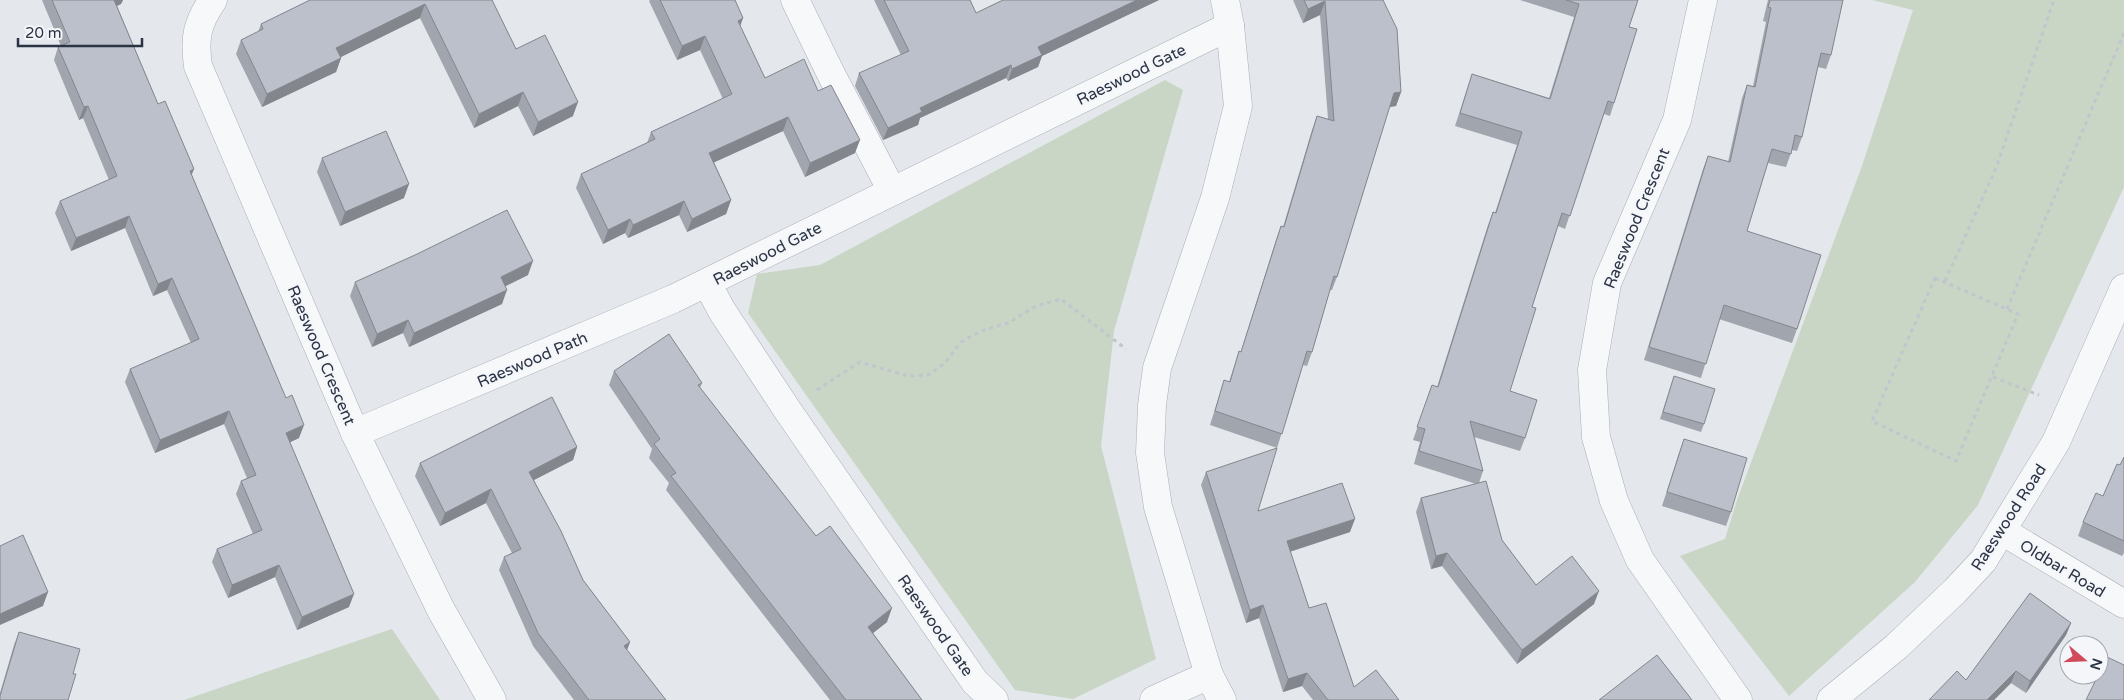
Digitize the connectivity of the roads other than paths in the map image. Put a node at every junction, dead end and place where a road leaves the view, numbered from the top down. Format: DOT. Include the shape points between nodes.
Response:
graph roads {
  1 [pos="213,0"];
  2 [pos="795,0"];
  3 [pos="1703,0"];
  4 [pos="1227,13"];
  5 [pos="892,190"];
  6 [pos="707,283"];
  7 [pos="2124,288"];
  8 [pos="355,433"];
  9 [pos="2002,531"];
  10 [pos="2124,604"];
  11 [pos="1209,676"];
  12 [pos="492,700"];
  13 [pos="994,700"];
  14 [pos="1154,700"];
  15 [pos="1222,700"];
  16 [pos="1738,700"];
  17 [pos="1831,700"];
  1 -- 8 [label="street, Raeswood Crescent" via="202,16 195,43 198,66"];
  2 -- 5 [label="street"];
  3 -- 16 [label="street, Raeswood Crescent" via="1677,120 1607,284 1592,370 1596,437 1621,518 1640,560"];
  4 -- 5 [label="street, Raeswood Gate"];
  4 -- 11 [label="street, Raeswood Gate" via="1238,106 1215,198 1157,368 1150,453 1158,507"];
  5 -- 6 [label="street, Raeswood Gate"];
  6 -- 8 [label="street, Raeswood Path"];
  6 -- 13 [label="street, Raeswood Gate" via="788,411 975,682"];
  7 -- 9 [label="street, Raeswood Road" via="2056,442"];
  8 -- 12 [label="street, Raeswood Crescent" via="441,610"];
  9 -- 10 [label="street, Oldbar Road"];
  9 -- 17 [label="street, Raeswood Road" via="1983,562 1956,591 1896,647"];
  11 -- 14 [label="street"];
  11 -- 15 [label="street, Raeswood Gate"];
}
